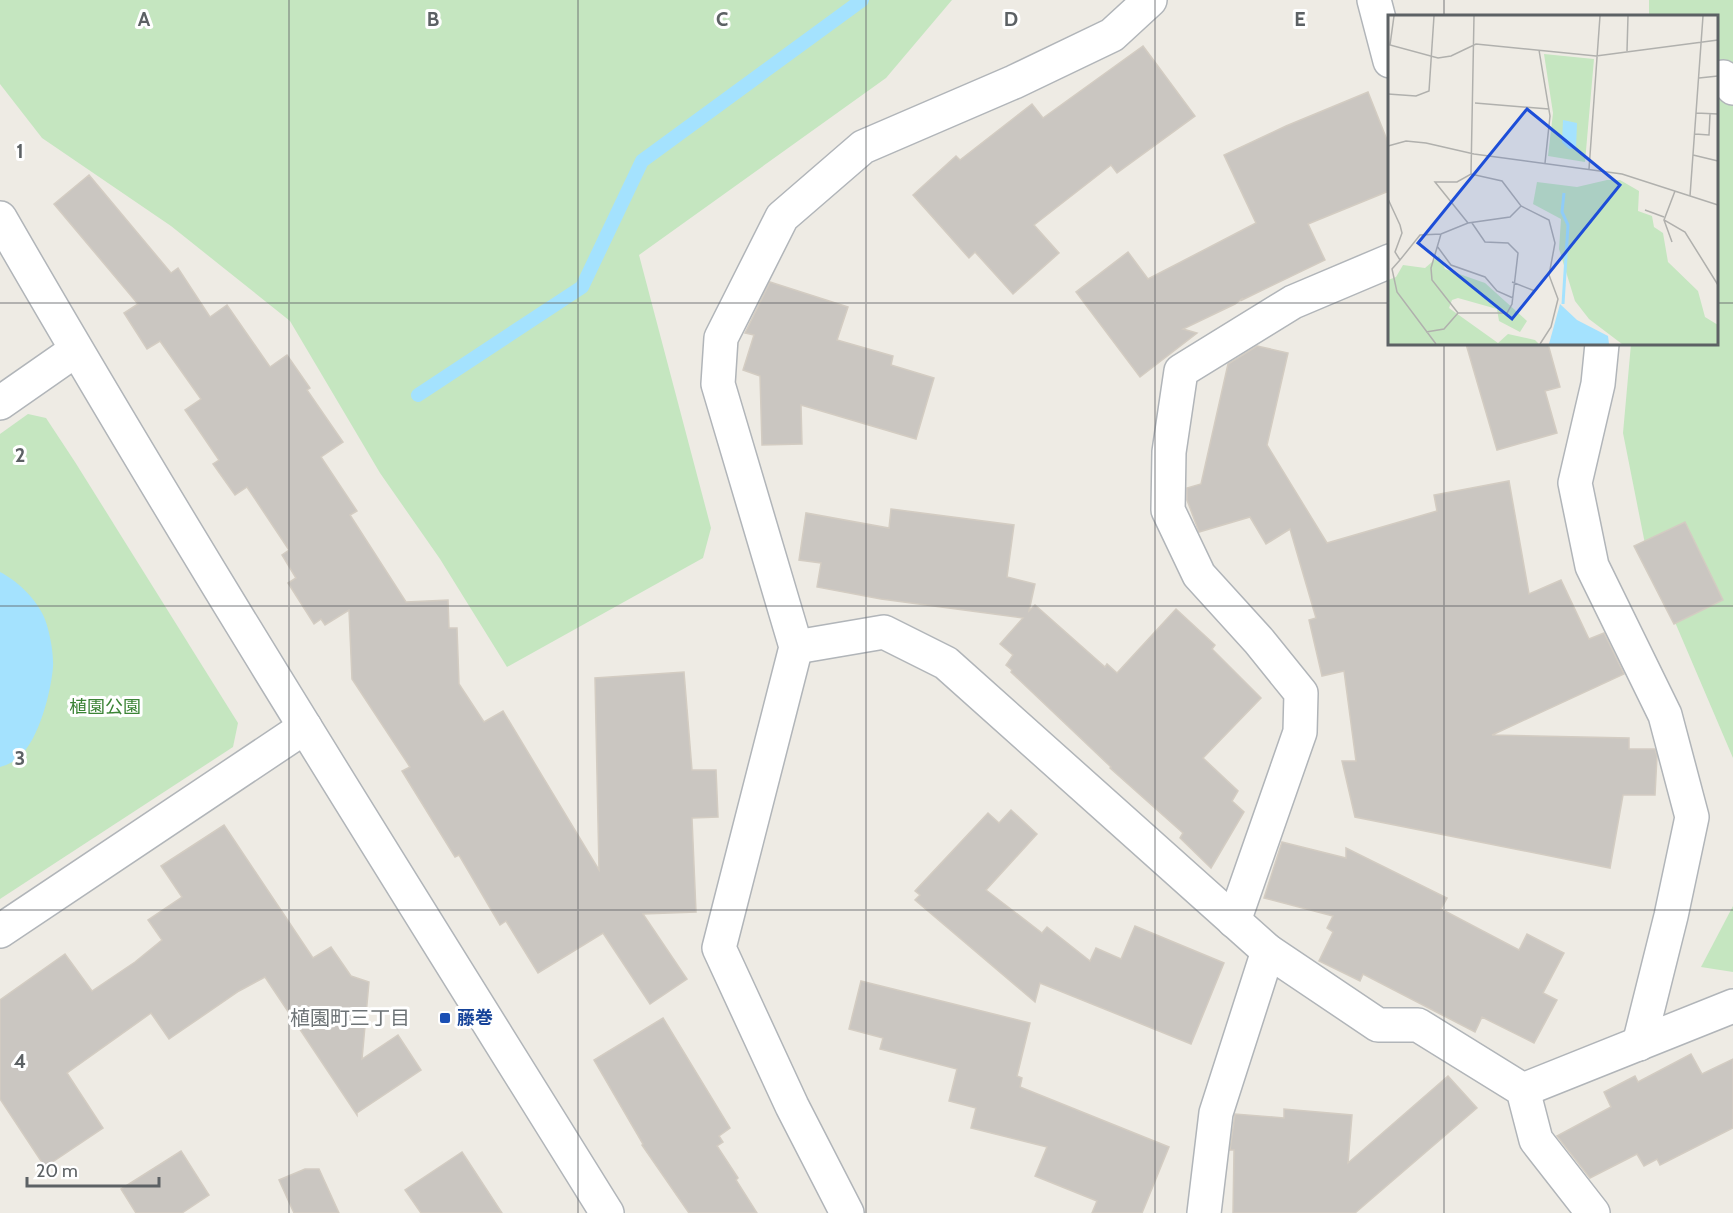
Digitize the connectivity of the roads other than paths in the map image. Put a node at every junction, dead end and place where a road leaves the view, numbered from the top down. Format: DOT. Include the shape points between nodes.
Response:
graph roads {
  1 [pos="1150,0"];
  2 [pos="1374,0"];
  3 [pos="1388,57"];
  4 [pos="1718,78"];
  5 [pos="1733,88"];
  6 [pos="0,218"];
  7 [pos="1388,261"];
  8 [pos="1602,345"];
  9 [pos="76,350"];
  10 [pos="0,403"];
  11 [pos="796,647"];
  12 [pos="305,727"];
  13 [pos="1234,921"];
  14 [pos="0,931"];
  15 [pos="1268,951"];
  16 [pos="1733,1006"];
  17 [pos="1639,1044"];
  18 [pos="1523,1090"];
  19 [pos="607,1213"];
  20 [pos="847,1213"];
  21 [pos="1204,1213"];
  22 [pos="1593,1213"];
  1 -- 11 [label="street" via="1112,34 1014,82 863,147 782,217 722,338 718,384"];
  2 -- 3 [label="street"];
  4 -- 5 [label="street" via="1723,77"];
  6 -- 9 [label="street"];
  7 -- 13 [label="street" via="1293,302 1181,371 1169,452 1168,510 1199,575 1301,693 1300,732"];
  8 -- 17 [label="street" via="1598,384 1575,483 1592,566 1665,715 1692,817"];
  9 -- 10 [label="street"];
  9 -- 12 [label="street"];
  11 -- 13 [label="street" via="884,632 946,663"];
  11 -- 20 [label="street" via="719,948"];
  12 -- 14 [label="street"];
  12 -- 19 [label="street"];
  13 -- 15 [label="street"];
  15 -- 18 [label="street" via="1378,1025 1418,1025"];
  15 -- 21 [label="street" via="1216,1113"];
  16 -- 17 [label="street"];
  17 -- 18 [label="street"];
  18 -- 22 [label="street" via="1536,1140"];
}
